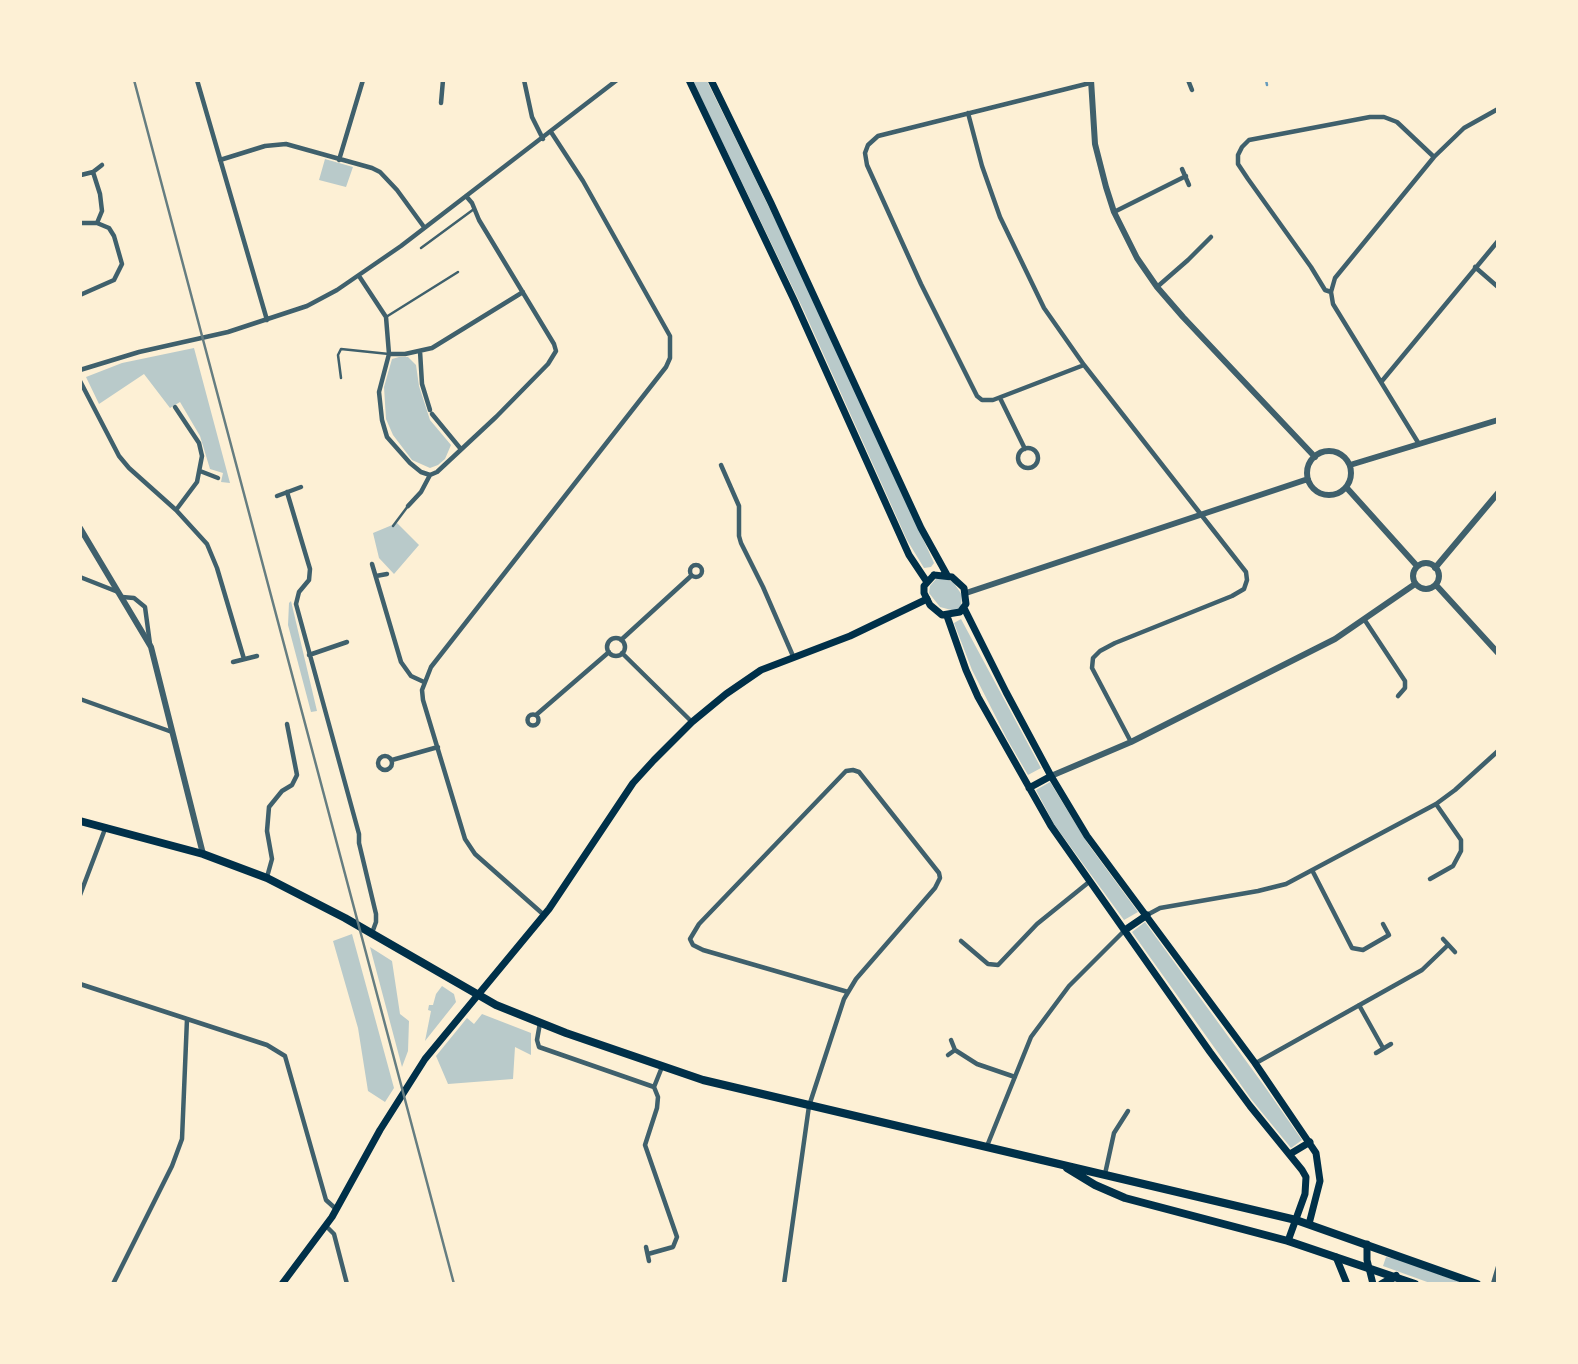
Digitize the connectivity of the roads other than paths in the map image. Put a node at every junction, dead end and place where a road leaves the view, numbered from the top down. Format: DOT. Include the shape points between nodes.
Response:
graph roads {
  1 [pos="197,80"];
  2 [pos="363,80"];
  3 [pos="443,80"];
  4 [pos="524,80"];
  5 [pos="617,80"];
  6 [pos="689,80"];
  7 [pos="712,80"];
  8 [pos="1188,80"];
  9 [pos="1091,82"];
  10 [pos="1192,90"];
  11 [pos="441,103"];
  12 [pos="1497,108"];
  13 [pos="968,113"];
  14 [pos="551,132"];
  15 [pos="543,139"];
  16 [pos="1434,157"];
  17 [pos="220,160"];
  18 [pos="340,160"];
  19 [pos="102,165"];
  20 [pos="1182,169"];
  21 [pos="93,172"];
  22 [pos="81,175"];
  23 [pos="1185,176"];
  24 [pos="1189,185"];
  25 [pos="466,196"];
  26 [pos="474,209"];
  27 [pos="1114,212"];
  28 [pos="80,223"];
  29 [pos="97,223"];
  30 [pos="424,228"];
  31 [pos="1211,237"];
  32 [pos="1497,241"];
  33 [pos="421,248"];
  34 [pos="1475,267"];
  35 [pos="458,272"];
  36 [pos="359,276"];
  37 [pos="1157,287"];
  38 [pos="1497,287"];
  39 [pos="523,292"];
  40 [pos="1331,292"];
  41 [pos="80,295"];
  42 [pos="386,317"];
  43 [pos="267,320"];
  44 [pos="420,351"];
  45 [pos="389,354"];
  46 [pos="1084,365"];
  47 [pos="80,370"];
  48 [pos="341,378"];
  49 [pos="1382,381"];
  50 [pos="80,382"];
  51 [pos="1000,398"];
  52 [pos="175,407"];
  53 [pos="1497,420"];
  54 [pos="1420,445"];
  55 [pos="460,448"];
  56 [pos="1025,449"];
  57 [pos="1315,457"];
  58 [pos="720,465"];
  59 [pos="1350,465"];
  60 [pos="200,471"];
  61 [pos="430,475"];
  62 [pos="218,478"];
  63 [pos="1308,479"];
  64 [pos="302,486"];
  65 [pos="1346,487"];
  66 [pos="287,492"];
  67 [pos="1497,494"];
  68 [pos="277,496"];
  69 [pos="408,506"];
  70 [pos="176,510"];
  71 [pos="1200,514"];
  72 [pos="393,526"];
  73 [pos="80,528"];
  74 [pos="372,564"];
  75 [pos="1417,566"];
  76 [pos="1436,568"];
  77 [pos="387,574"];
  78 [pos="947,575"];
  79 [pos="376,576"];
  80 [pos="691,576"];
  81 [pos="80,577"];
  82 [pos="927,582"];
  83 [pos="1415,584"];
  84 [pos="1436,585"];
  85 [pos="966,593"];
  86 [pos="119,595"];
  87 [pos="927,599"];
  88 [pos="964,608"];
  89 [pos="947,616"];
  90 [pos="1363,619"];
  91 [pos="621,640"];
  92 [pos="347,642"];
  93 [pos="151,647"];
  94 [pos="608,652"];
  95 [pos="622,653"];
  96 [pos="1497,653"];
  97 [pos="309,655"];
  98 [pos="257,656"];
  99 [pos="793,656"];
  100 [pos="244,659"];
  101 [pos="233,662"];
  102 [pos="424,682"];
  103 [pos="1398,696"];
  104 [pos="80,699"];
  105 [pos="536,715"];
  106 [pos="692,722"];
  107 [pos="287,724"];
  108 [pos="172,732"];
  109 [pos="1131,742"];
  110 [pos="438,747"];
  111 [pos="1497,751"];
  112 [pos="392,760"];
  113 [pos="1051,776"];
  114 [pos="1029,788"];
  115 [pos="1436,804"];
  116 [pos="80,821"];
  117 [pos="105,829"];
  118 [pos="203,854"];
  119 [pos="1312,870"];
  120 [pos="267,878"];
  121 [pos="1430,879"];
  122 [pos="1089,882"];
  123 [pos="80,895"];
  124 [pos="544,915"];
  125 [pos="1147,915"];
  126 [pos="1383,924"];
  127 [pos="1125,930"];
  128 [pos="370,933"];
  129 [pos="1443,939"];
  130 [pos="961,941"];
  131 [pos="1448,945"];
  132 [pos="1455,952"];
  133 [pos="80,984"];
  134 [pos="848,992"];
  135 [pos="477,994"];
  136 [pos="1359,1004"];
  137 [pos="187,1019"];
  138 [pos="540,1023"];
  139 [pos="951,1040"];
  140 [pos="1391,1044"];
  141 [pos="1383,1048"];
  142 [pos="955,1050"];
  143 [pos="1376,1053"];
  144 [pos="948,1055"];
  145 [pos="1255,1063"];
  146 [pos="662,1066"];
  147 [pos="1016,1077"];
  148 [pos="654,1087"];
  149 [pos="809,1106"];
  150 [pos="1128,1111"];
  151 [pos="1310,1142"];
  152 [pos="987,1146"];
  153 [pos="1290,1154"];
  154 [pos="1062,1165"];
  155 [pos="1105,1175"];
  156 [pos="1102,1188"];
  157 [pos="337,1209"];
  158 [pos="1296,1220"];
  159 [pos="1309,1224"];
  160 [pos="326,1226"];
  161 [pos="1288,1241"];
  162 [pos="1367,1244"];
  163 [pos="646,1247"];
  164 [pos="648,1254"];
  165 [pos="1336,1257"];
  166 [pos="649,1261"];
  167 [pos="1368,1266"];
  168 [pos="1497,1267"];
  169 [pos="1396,1276"];
  170 [pos="113,1283"];
  171 [pos="282,1283"];
  172 [pos="347,1283"];
  173 [pos="784,1283"];
  174 [pos="1347,1283"];
  175 [pos="1373,1283"];
  176 [pos="1382,1283"];
  177 [pos="1415,1283"];
  178 [pos="1477,1283"];
  179 [pos="1493,1283"];
  1 -- 17 [label="street"];
  2 -- 18 [label="street"];
  3 -- 11 [label="street"];
  4 -- 15 [label="street" via="532,117"];
  5 -- 14 [label="street"];
  6 -- 82 [label="main road" via="909,555"];
  7 -- 78 [label="main road"];
  8 -- 10 [label="street"];
  9 -- 13 [label="street"];
  9 -- 27 [label="street" via="1095,144"];
  12 -- 16 [label="street" via="1464,128"];
  13 -- 46 [label="street" via="1000,217 1044,308"];
  13 -- 51 [label="street" via="878,136 868,145 865,158 973,392 982,400"];
  14 -- 15 [label="street"];
  14 -- 102 [label="street" via="670,336 670,359 431,667"];
  15 -- 25 [label="street"];
  16 -- 40 [label="street" via="1335,278"];
  16 -- 40 [label="street" via="1396,122 1384,117 1249,140 1241,147 1238,164 1325,290"];
  17 -- 18 [label="street" via="286,144"];
  17 -- 43 [label="street"];
  18 -- 30 [label="street" via="380,172"];
  19 -- 21 [label="street"];
  20 -- 23 [label="street"];
  21 -- 22 [label="street"];
  21 -- 29 [label="street" via="102,211"];
  23 -- 24 [label="street"];
  23 -- 27 [label="street"];
  25 -- 26 [label="street"];
  25 -- 30 [label="street"];
  26 -- 33 [label="lane"];
  26 -- 39 [label="street"];
  27 -- 37 [label="street"];
  28 -- 29 [label="street"];
  29 -- 41 [label="street" via="114,236 122,264 114,280"];
  30 -- 36 [label="street"];
  31 -- 37 [label="street"];
  32 -- 34 [label="street"];
  34 -- 38 [label="street"];
  34 -- 49 [label="street"];
  35 -- 42 [label="lane"];
  36 -- 42 [label="street"];
  36 -- 43 [label="street" via="307,306"];
  37 -- 57 [label="street"];
  39 -- 44 [label="street"];
  39 -- 55 [label="street" via="554,344 554,358"];
  40 -- 49 [label="street" via="1332,303"];
  42 -- 45 [label="street"];
  43 -- 47 [label="street"];
  44 -- 45 [label="street"];
  44 -- 55 [label="street" via="422,384 431,412"];
  45 -- 48 [label="lane" via="341,349"];
  45 -- 61 [label="street" via="379,392 387,437 410,463"];
  46 -- 51 [label="street"];
  46 -- 71 [label="street"];
  49 -- 54 [label="street"];
  50 -- 70 [label="street" via="120,456"];
  51 -- 56 [label="street"];
  52 -- 60 [label="street" via="199,443"];
  53 -- 54 [label="street"];
  54 -- 59 [label="street"];
  55 -- 61 [label="street"];
  56 -- 56 [label="street" via="1037,455 1030,467 1019,463 1018,456"];
  57 -- 59 [label="street" via="1338,453"];
  57 -- 63 [label="street"];
  58 -- 99 [label="street" via="739,506 738,536"];
  59 -- 65 [label="street"];
  60 -- 62 [label="street"];
  60 -- 70 [label="street"];
  61 -- 69 [label="street"];
  63 -- 65 [label="street" via="1325,495"];
  63 -- 71 [label="street"];
  64 -- 66 [label="street"];
  65 -- 75 [label="street"];
  66 -- 68 [label="street"];
  66 -- 97 [label="street" via="310,569 296,604"];
  67 -- 76 [label="street"];
  69 -- 72 [label="lane"];
  70 -- 100 [label="street" via="207,544"];
  71 -- 85 [label="street"];
  71 -- 109 [label="street" via="1246,572 1247,580 1244,589 1233,596 1115,643 1093,658 1092,668"];
  73 -- 86 [label="street"];
  74 -- 79 [label="street"];
  75 -- 76 [label="street"];
  75 -- 83 [label="street"];
  76 -- 84 [label="street"];
  77 -- 79 [label="street"];
  78 -- 82 [label="main road" via="934,575"];
  78 -- 85 [label="main road"];
  79 -- 102 [label="street" via="401,662 411,676"];
  80 -- 91 [label="street"];
  81 -- 86 [label="street"];
  82 -- 87 [label="main road"];
  83 -- 84 [label="street" via="1425,589"];
  83 -- 90 [label="street"];
  84 -- 96 [label="street"];
  85 -- 88 [label="main road"];
  86 -- 93 [label="street"];
  86 -- 93 [label="street" via="134,598 145,607"];
  87 -- 89 [label="main road"];
  87 -- 99 [label="main road" via="850,636"];
  88 -- 89 [label="main road"];
  88 -- 113 [label="main road"];
  89 -- 114 [label="main road" via="978,697"];
  90 -- 103 [label="street" via="1405,681"];
  90 -- 109 [label="street" via="1335,639"];
  91 -- 94 [label="street" via="610,641"];
  91 -- 95 [label="street"];
  92 -- 97 [label="street"];
  93 -- 108 [label="street"];
  94 -- 95 [label="street"];
  94 -- 105 [label="street"];
  95 -- 106 [label="street"];
  97 -- 128 [label="street" via="359,834 376,914"];
  98 -- 100 [label="street"];
  99 -- 106 [label="main road" via="761,670"];
  100 -- 101 [label="street"];
  102 -- 110 [label="street" via="422,701"];
  104 -- 108 [label="street"];
  106 -- 124 [label="main road" via="634,783"];
  107 -- 120 [label="street" via="297,775 273,801 267,817 272,859"];
  108 -- 118 [label="street"];
  109 -- 113 [label="street"];
  110 -- 112 [label="street"];
  110 -- 124 [label="street" via="465,839 475,854"];
  111 -- 115 [label="street"];
  113 -- 114 [label="main road"];
  113 -- 125 [label="main road" via="1087,836"];
  114 -- 122 [label="main road"];
  115 -- 119 [label="street"];
  115 -- 121 [label="street" via="1461,841 1461,851 1453,866"];
  116 -- 117 [label="highway"];
  117 -- 118 [label="highway"];
  117 -- 123 [label="street"];
  118 -- 120 [label="highway"];
  119 -- 125 [label="street" via="1274,888 1160,908"];
  119 -- 126 [label="street" via="1352,948 1363,950 1389,934"];
  120 -- 128 [label="highway"];
  122 -- 127 [label="main road"];
  122 -- 130 [label="street" via="1037,924 998,965 988,964"];
  124 -- 135 [label="main road"];
  125 -- 127 [label="main road"];
  125 -- 145 [label="main road"];
  127 -- 147 [label="street" via="1055,1003 1031,1037"];
  127 -- 153 [label="main road" via="1226,1074"];
  128 -- 135 [label="highway"];
  129 -- 131 [label="street"];
  131 -- 132 [label="street"];
  131 -- 136 [label="street" via="1422,970"];
  133 -- 137 [label="street"];
  134 -- 134 [label="street" via="940,878 853,770 846,771 699,924 690,939 703,950"];
  134 -- 149 [label="street"];
  135 -- 138 [label="highway"];
  135 -- 157 [label="main road" via="411,1080"];
  136 -- 141 [label="street"];
  136 -- 145 [label="street"];
  137 -- 157 [label="street" via="267,1045 285,1056 326,1200"];
  137 -- 170 [label="street" via="182,1139 173,1166"];
  138 -- 146 [label="highway"];
  138 -- 148 [label="street" via="539,1047"];
  139 -- 142 [label="street"];
  140 -- 141 [label="street"];
  141 -- 143 [label="street"];
  142 -- 144 [label="street"];
  142 -- 147 [label="street" via="985,1068"];
  145 -- 151 [label="main road"];
  146 -- 148 [label="street"];
  146 -- 149 [label="highway"];
  147 -- 152 [label="street"];
  148 -- 164 [label="street" via="659,1097 645,1145 677,1237 673,1247"];
  149 -- 152 [label="highway"];
  149 -- 173 [label="street"];
  150 -- 155 [label="street" via="1114,1133"];
  151 -- 153 [label="main road"];
  151 -- 159 [label="main road" via="1319,1163 1320,1181"];
  152 -- 154 [label="highway"];
  153 -- 158 [label="main road" via="1306,1177"];
  154 -- 155 [label="highway"];
  154 -- 156 [label="highway"];
  155 -- 156 [label="highway"];
  155 -- 158 [label="highway"];
  156 -- 161 [label="highway"];
  157 -- 160 [label="main road"];
  158 -- 159 [label="highway"];
  158 -- 161 [label="main road"];
  159 -- 162 [label="highway"];
  160 -- 171 [label="main road"];
  160 -- 172 [label="street" via="334,1234"];
  161 -- 165 [label="highway"];
  162 -- 167 [label="main road"];
  162 -- 178 [label="highway"];
  163 -- 164 [label="street"];
  164 -- 166 [label="street"];
  165 -- 167 [label="highway"];
  165 -- 174 [label="main road"];
  167 -- 169 [label="highway"];
  167 -- 175 [label="main road"];
  168 -- 179 [label="street"];
  169 -- 176 [label="highway"];
  169 -- 177 [label="highway"];
}
